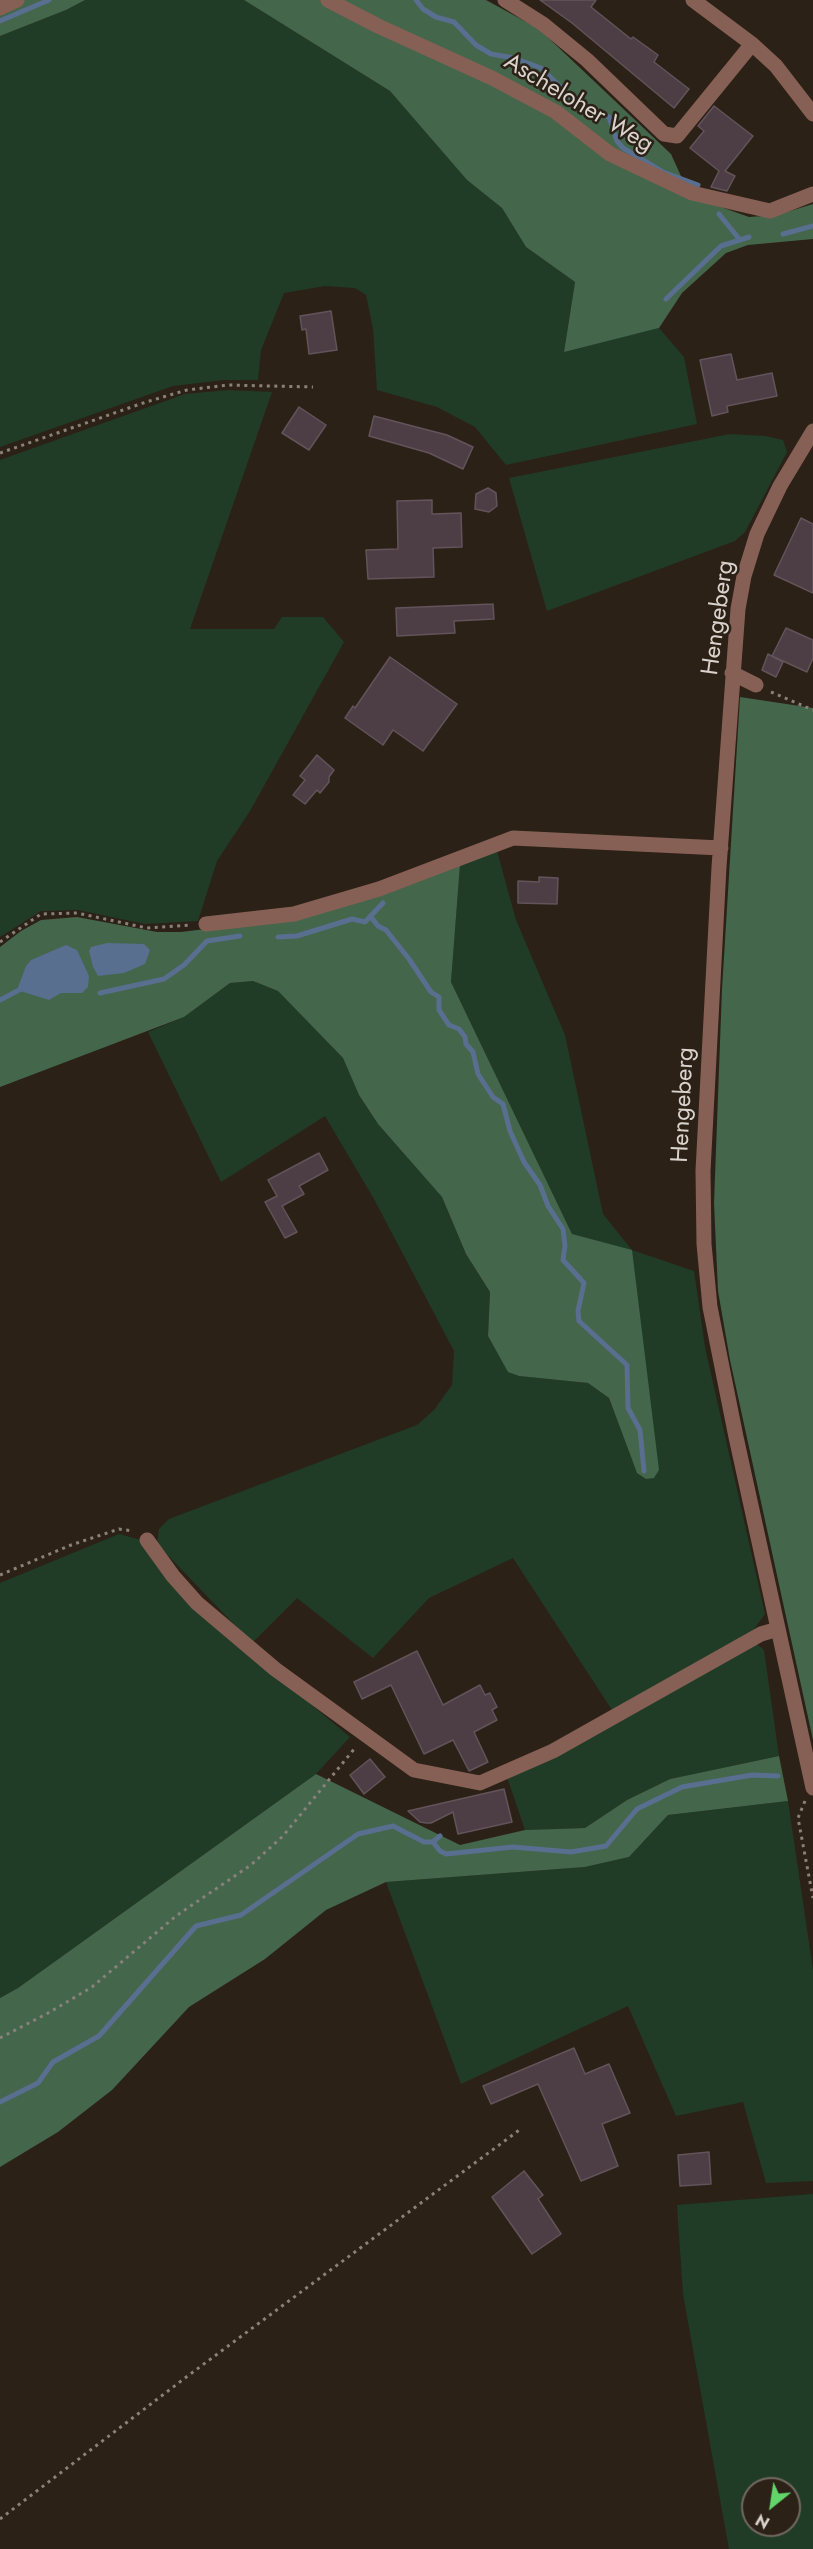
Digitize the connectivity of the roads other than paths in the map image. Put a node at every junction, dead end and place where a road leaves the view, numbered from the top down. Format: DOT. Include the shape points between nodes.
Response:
graph roads {
  1 [pos="17,0"];
  2 [pos="328,0"];
  3 [pos="505,0"];
  4 [pos="693,0"];
  5 [pos="0,9"];
  6 [pos="752,44"];
  7 [pos="813,114"];
  8 [pos="813,194"];
  9 [pos="813,431"];
  10 [pos="732,673"];
  11 [pos="756,686"];
  12 [pos="721,848"];
  13 [pos="206,924"];
  14 [pos="147,1539"];
  15 [pos="778,1629"];
  16 [pos="811,1792"];
  1 -- 5 [label="street"];
  2 -- 8 [label="street, Ascheloher Weg" via="556,111 610,154 692,193 770,211"];
  3 -- 6 [label="street, Ascheloher Weg" via="543,24 587,60 664,134 677,136"];
  4 -- 6 [label="street"];
  6 -- 7 [label="street" via="776,66"];
  9 -- 10 [label="street, Hengeberg" via="757,534 744,576"];
  10 -- 11 [label="street"];
  10 -- 12 [label="street, Hengeberg"];
  12 -- 13 [label="street" via="513,838 390,885 294,914"];
  12 -- 15 [label="street, Hengeberg" via="704,1171 704,1244 712,1318"];
  14 -- 15 [label="street" via="197,1603 275,1669 414,1770 480,1783 553,1751 760,1634"];
  15 -- 16 [label="street, Hengeberg"];
}
